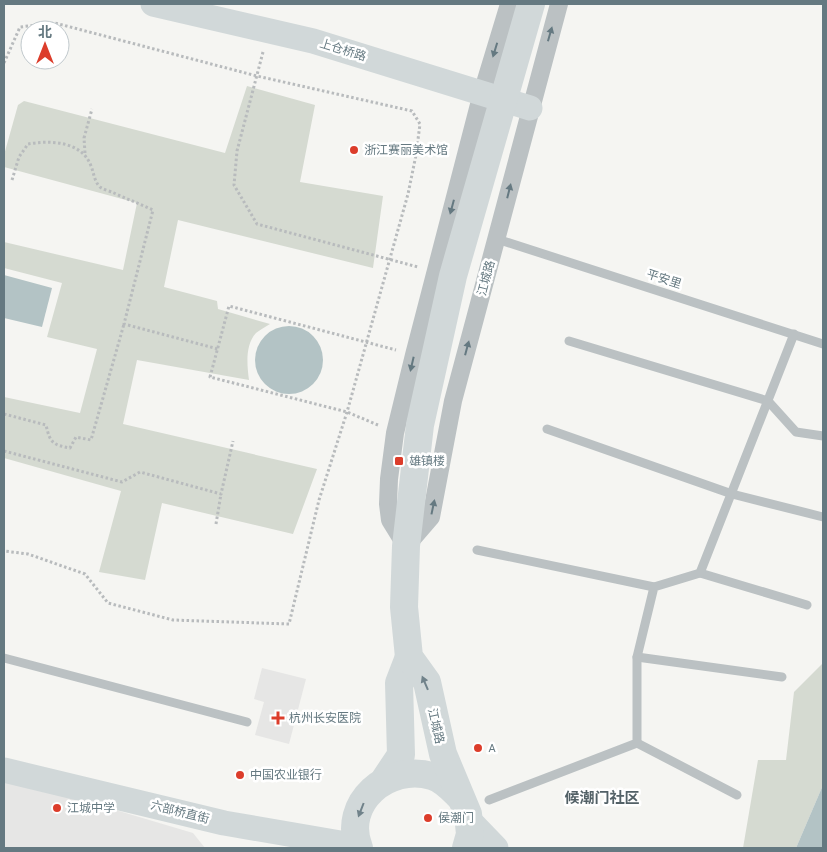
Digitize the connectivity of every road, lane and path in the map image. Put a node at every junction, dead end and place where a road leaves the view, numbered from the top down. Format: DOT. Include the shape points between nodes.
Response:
graph roads {
  1 [pos="153,4"];
  2 [pos="509,4"];
  3 [pos="531,4"];
  4 [pos="559,4"];
  5 [pos="268,30"];
  6 [pos="4,62"];
  7 [pos="258,76"];
  8 [pos="493,96"];
  9 [pos="530,108"];
  10 [pos="92,109"];
  11 [pos="85,154"];
  12 [pos="12,180"];
  13 [pos="497,239"];
  14 [pos="390,259"];
  15 [pos="436,271"];
  16 [pos="124,324"];
  17 [pos="794,334"];
  18 [pos="568,341"];
  19 [pos="367,342"];
  20 [pos="823,344"];
  21 [pos="218,349"];
  22 [pos="414,355"];
  23 [pos="768,401"];
  24 [pos="347,412"];
  25 [pos="4,414"];
  26 [pos="547,429"];
  27 [pos="395,433"];
  28 [pos="823,436"];
  29 [pos="233,441"];
  30 [pos="4,451"];
  31 [pos="221,494"];
  32 [pos="732,494"];
  33 [pos="823,516"];
  34 [pos="216,524"];
  35 [pos="406,546"];
  36 [pos="477,550"];
  37 [pos="4,551"];
  38 [pos="700,573"];
  39 [pos="654,587"];
  40 [pos="807,605"];
  41 [pos="637,657"];
  42 [pos="4,658"];
  43 [pos="409,658"];
  44 [pos="782,677"];
  45 [pos="247,722"];
  46 [pos="637,743"];
  47 [pos="4,770"];
  48 [pos="385,779"];
  49 [pos="737,795"];
  50 [pos="489,800"];
  51 [pos="464,808"];
  52 [pos="359,847"];
  53 [pos="466,848"];
  54 [pos="496,848"];
  1 -- 5 [label="street, 上仓桥路"];
  2 -- 8 [label="street, 江城路, one-way"];
  3 -- 8 [label="main road, 江城路"];
  9 -- 4 [label="street, 江城路, one-way"];
  5 -- 7 [label="path"];
  5 -- 8 [label="street, 上仓桥路"];
  6 -- 7 [label="path" via="20,28 56,23"];
  7 -- 14 [label="path" via="237,151 234,185 257,224"];
  7 -- 14 [label="path" via="412,111 420,124 416,155"];
  8 -- 9 [label="street, 上仓桥路"];
  8 -- 15 [label="street, 江城路, one-way"];
  8 -- 35 [label="main road, 江城路" via="420,425"];
  13 -- 9 [label="street, 江城路, one-way"];
  10 -- 11 [label="path" via="84,138"];
  11 -- 12 [label="path" via="54,142 28,144 19,157"];
  11 -- 16 [label="path" via="100,187 153,210"];
  13 -- 17 [label="lane, 平安里"];
  35 -- 13 [label="street, 江城路, one-way" via="431,517 453,401"];
  14 -- 15 [label="path"];
  14 -- 19 [label="path"];
  15 -- 22 [label="street, 江城路"];
  16 -- 21 [label="path"];
  16 -- 25 [label="path" via="91,440 76,438 70,448 56,446 46,425"];
  17 -- 20 [label="lane, 平安里"];
  17 -- 23 [label="lane"];
  18 -- 23 [label="lane"];
  19 -- 21 [label="path" via="229,306"];
  19 -- 22 [label="path"];
  19 -- 24 [label="path"];
  21 -- 24 [label="path" via="210,377"];
  22 -- 27 [label="street, 江城路, one-way"];
  23 -- 28 [label="lane" via="796,432"];
  23 -- 32 [label="lane"];
  24 -- 27 [label="path"];
  24 -- 37 [label="path" via="319,500 289,624 173,620 108,603 85,574 28,554"];
  26 -- 32 [label="lane"];
  27 -- 35 [label="street, 江城路" via="388,504 390,520"];
  29 -- 31 [label="path"];
  30 -- 31 [label="path" via="122,482 140,472"];
  31 -- 34 [label="path"];
  32 -- 33 [label="lane"];
  32 -- 38 [label="lane"];
  35 -- 43 [label="main road, 江城路" via="404,607"];
  36 -- 39 [label="lane"];
  38 -- 39 [label="lane"];
  38 -- 40 [label="lane"];
  39 -- 41 [label="lane"];
  41 -- 44 [label="lane"];
  41 -- 46 [label="lane"];
  42 -- 45 [label="lane"];
  43 -- 48 [label="main road, 江城路" via="399,683 401,756"];
  51 -- 43 [label="main road, 江城路, one-way" via="443,754 426,682"];
  46 -- 49 [label="lane"];
  46 -- 50 [label="lane"];
  47 -- 52 [label="street, 六部桥直街" via="224,823"];
  48 -- 51 [label="main road" via="417,773 434,776 448,784"];
  48 -- 52 [label="main road, 江城路, one-way" via="370,791 360,808 356,827"];
  51 -- 53 [label="main road, 江城路" via="470,834"];
  51 -- 54 [label="street"];
}
